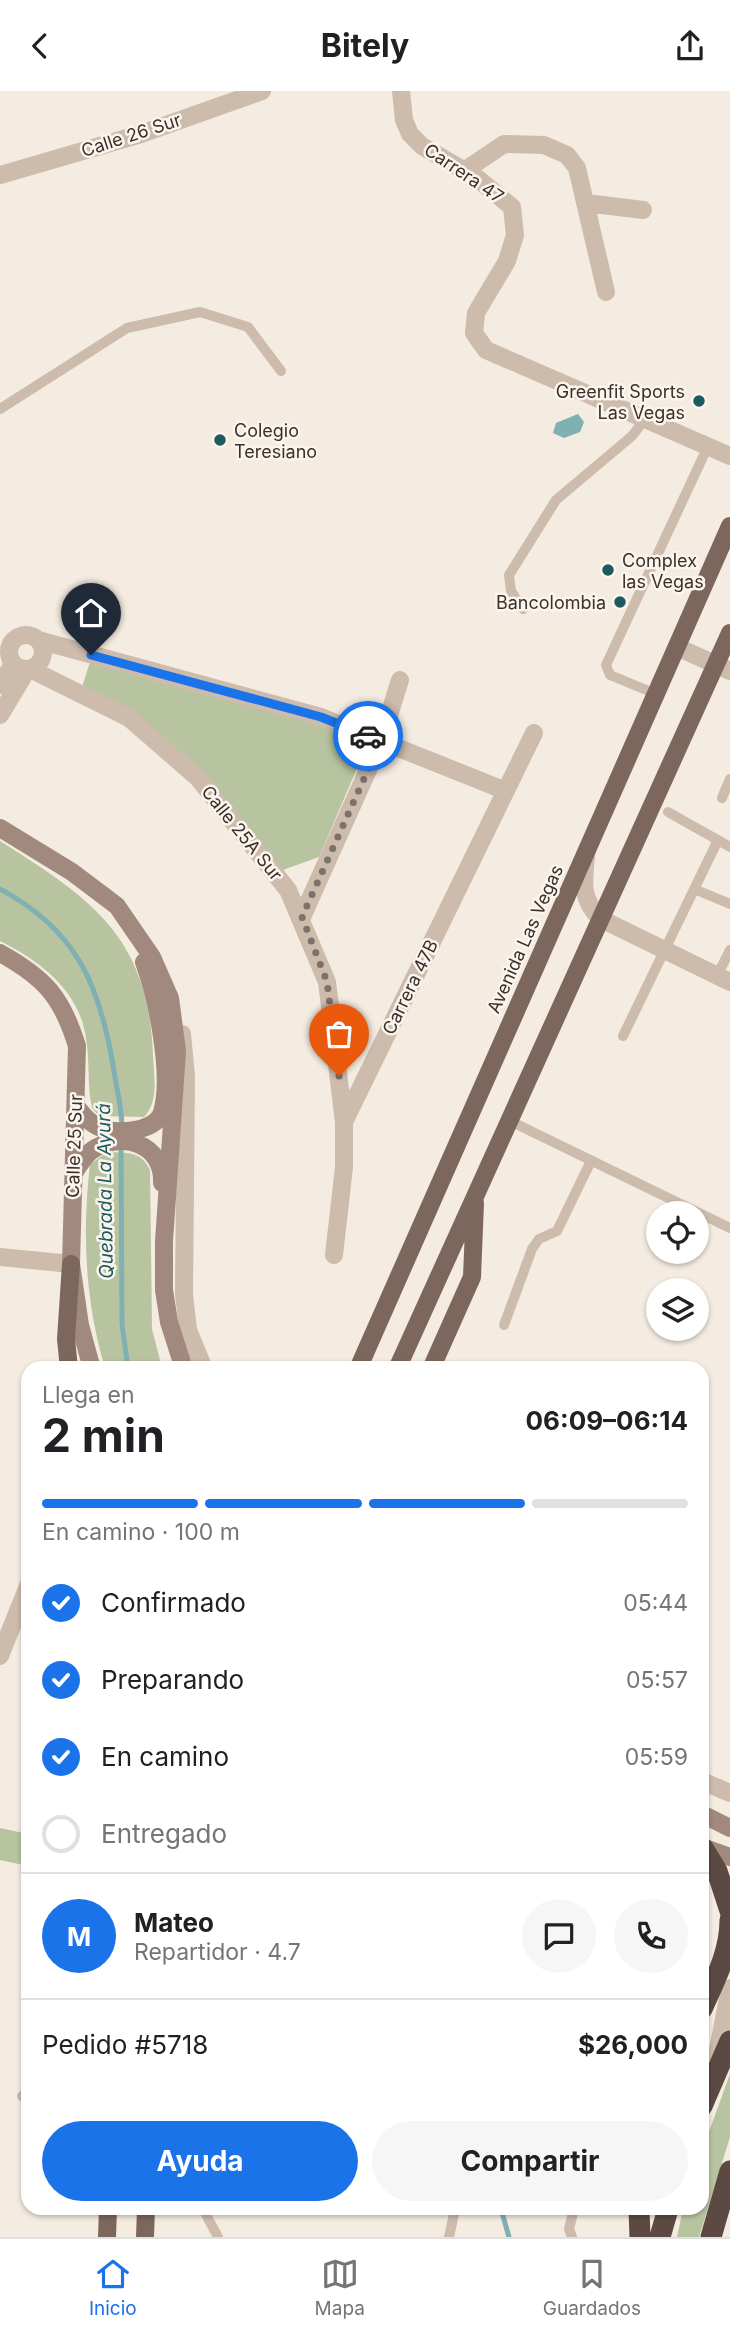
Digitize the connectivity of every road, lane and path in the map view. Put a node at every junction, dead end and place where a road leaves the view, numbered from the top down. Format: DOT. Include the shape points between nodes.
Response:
graph roads {
  1 [pos="261,91"];
  2 [pos="401,91"];
  3 [pos="464,171"];
  4 [pos="0,175"];
  5 [pos="586,203"];
  6 [pos="643,210"];
  7 [pos="606,292"];
  8 [pos="281,370"];
  9 [pos="0,409"];
  10 [pos="645,419"];
  11 [pos="708,446"];
  12 [pos="730,456"];
  13 [pos="730,526"];
  14 [pos="523,609"];
  15 [pos="0,631"];
  16 [pos="730,633"];
  17 [pos="20,635"];
  18 [pos="38,640"];
  19 [pos="677,647"];
  20 [pos="16,663"];
  21 [pos="723,668"];
  22 [pos="400,680"];
  23 [pos="0,685"];
  24 [pos="656,694"];
  25 [pos="0,715"];
  26 [pos="534,733"];
  27 [pos="381,741"];
  28 [pos="730,779"];
  29 [pos="506,791"];
  30 [pos="722,798"];
  31 [pos="668,812"];
  32 [pos="0,828"];
  33 [pos="718,840"];
  34 [pos="730,847"];
  35 [pos="587,851"];
  36 [pos="694,890"];
  37 [pos="730,904"];
  38 [pos="117,905"];
  39 [pos="302,917"];
  40 [pos="601,919"];
  41 [pos="665,950"];
  42 [pos="730,950"];
  43 [pos="0,953"];
  44 [pos="724,979"];
  45 [pos="170,998"];
  46 [pos="623,1036"];
  47 [pos="76,1106"];
  48 [pos="508,1120"];
  49 [pos="344,1122"];
  50 [pos="135,1136"];
  51 [pos="109,1137"];
  52 [pos="592,1161"];
  53 [pos="74,1173"];
  54 [pos="475,1197"];
  55 [pos="730,1228"];
  56 [pos="334,1255"];
  57 [pos="0,1257"];
  58 [pos="71,1264"];
  59 [pos="169,1321"];
  60 [pos="504,1325"];
  61 [pos="68,1361"];
  62 [pos="90,1361"];
  63 [pos="182,1361"];
  64 [pos="201,1361"];
  65 [pos="362,1361"];
  66 [pos="401,1361"];
  67 [pos="435,1361"];
  68 [pos="21,1603"];
  69 [pos="0,1655"];
  70 [pos="709,1783"];
  71 [pos="730,1793"];
  72 [pos="709,1818"];
  73 [pos="730,1828"];
  74 [pos="709,1850"];
  75 [pos="730,1857"];
  76 [pos="709,1858"];
  77 [pos="730,1911"];
  78 [pos="730,1920"];
  79 [pos="730,1988"];
  80 [pos="709,1993"];
  81 [pos="730,2026"];
  82 [pos="730,2041"];
  83 [pos="712,2077"];
  84 [pos="709,2086"];
  85 [pos="730,2171"];
  86 [pos="108,2215"];
  87 [pos="146,2215"];
  88 [pos="206,2215"];
  89 [pos="454,2215"];
  90 [pos="572,2215"];
  91 [pos="639,2215"];
  92 [pos="666,2215"];
  93 [pos="107,2237"];
  94 [pos="145,2237"];
  95 [pos="218,2237"];
  96 [pos="449,2237"];
  97 [pos="572,2237"];
  98 [pos="640,2237"];
  99 [pos="660,2237"];
  100 [pos="710,2237"];
  1 -- 4 [label="street, Calle 26 Sur" via="141,134"];
  2 -- 3 [label="street, Carrera 47" via="410,134"];
  3 -- 5 [label="street" via="504,144 544,145 567,155 577,168"];
  3 -- 10 [label="street, Carrera 47" via="512,207 515,235 507,261 476,313 474,333 486,350"];
  5 -- 6 [label="street"];
  5 -- 7 [label="street"];
  8 -- 9 [label="lane" via="248,327 200,312 127,328"];
  10 -- 11 [label="street"];
  10 -- 14 [label="lane" via="632,436 556,500 509,575 511,591"];
  11 -- 12 [label="street"];
  11 -- 24 [label="lane" via="606,665 610,675"];
  13 -- 19 [label="main road, Avenida Las Vegas"];
  15 -- 17 [label="street"];
  16 -- 21 [label="main road"];
  17 -- 18 [label="street"];
  17 -- 20 [label="street" via="9,647"];
  18 -- 20 [label="street" via="42,659"];
  18 -- 27 [label="street" via="321,717"];
  19 -- 21 [label="street"];
  19 -- 24 [label="main road, Avenida Las Vegas"];
  20 -- 23 [label="street"];
  20 -- 25 [label="street"];
  20 -- 39 [label="street, Calle 25A Sur" via="129,718 198,778 288,890"];
  21 -- 40 [label="main road"];
  22 -- 27 [label="street"];
  24 -- 35 [label="main road, Avenida Las Vegas"];
  26 -- 29 [label="street, Carrera 47B"];
  27 -- 29 [label="street"];
  27 -- 39 [label="street"];
  28 -- 30 [label="lane"];
  29 -- 49 [label="street, Carrera 47B"];
  31 -- 33 [label="lane"];
  32 -- 38 [label="main road"];
  33 -- 34 [label="lane"];
  33 -- 36 [label="lane"];
  35 -- 40 [label="street" via="583,888 586,901"];
  35 -- 65 [label="main road, Avenida Las Vegas"];
  36 -- 37 [label="lane"];
  36 -- 41 [label="lane"];
  38 -- 45 [label="main road" via="152,957"];
  38 -- 50 [label="main road" via="145,963 161,1027 163,1110 154,1124"];
  39 -- 49 [label="street, Calle 25A Sur" via="327,982"];
  40 -- 41 [label="street"];
  40 -- 48 [label="main road"];
  41 -- 44 [label="street"];
  41 -- 46 [label="lane"];
  42 -- 44 [label="lane"];
  43 -- 47 [label="main road, Calle 25 Sur" via="47,984 65,1013 77,1047"];
  45 -- 59 [label="main road" via="177,1051 163,1263"];
  45 -- 64 [label="street" via="186,1060 184,1294 188,1330"];
  47 -- 51 [label="main road"];
  47 -- 53 [label="main road, Calle 25 Sur"];
  48 -- 52 [label="lane"];
  48 -- 54 [label="main road"];
  49 -- 56 [label="street, Carrera 47B"];
  50 -- 51 [label="main road"];
  50 -- 59 [label="main road" via="153,1151 162,1169 157,1244"];
  51 -- 53 [label="main road"];
  52 -- 55 [label="lane"];
  52 -- 60 [label="lane" via="557,1231 539,1238 532,1249"];
  53 -- 58 [label="main road, Calle 25 Sur"];
  54 -- 66 [label="main road"];
  54 -- 67 [label="main road" via="475,1252 468,1290"];
  57 -- 58 [label="street"];
  58 -- 61 [label="main road"];
  58 -- 62 [label="main road, Calle 25 Sur" via="79,1325"];
  59 -- 63 [label="main road"];
  68 -- 69 [label="street"];
  70 -- 71 [label="street"];
  72 -- 73 [label="main road"];
  74 -- 75 [label="main road"];
  76 -- 77 [label="highway" via="718,1871"];
  78 -- 80 [label="highway" via="721,1966"];
  79 -- 83 [label="street"];
  81 -- 83 [label="highway"];
  82 -- 83 [label="highway"];
  83 -- 84 [label="highway"];
  85 -- 100 [label="highway"];
  86 -- 93 [label="main road"];
  87 -- 94 [label="main road"];
  88 -- 95 [label="lane"];
  89 -- 96 [label="lane"];
  90 -- 97 [label="lane"];
  91 -- 98 [label="highway"];
  92 -- 99 [label="highway"];
}
